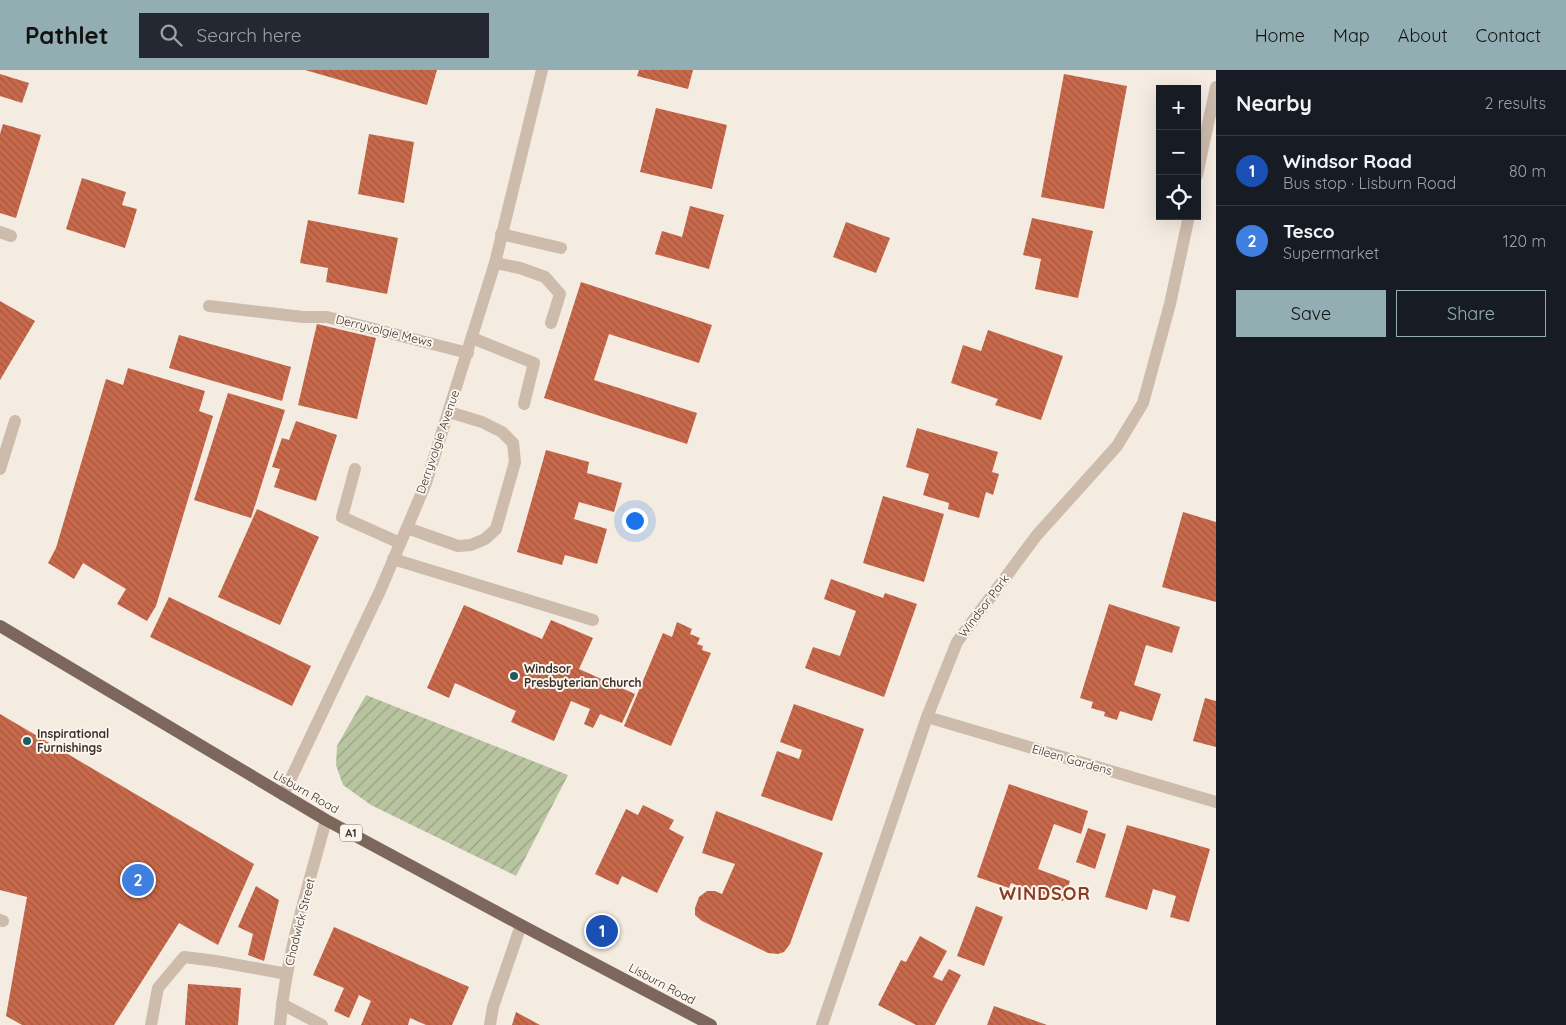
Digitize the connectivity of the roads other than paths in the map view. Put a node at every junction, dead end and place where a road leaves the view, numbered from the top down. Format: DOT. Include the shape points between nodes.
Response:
graph roads {
  1 [pos="542,70"];
  2 [pos="1216,87"];
  3 [pos="1201,156"];
  4 [pos="1187,220"];
  5 [pos="502,234"];
  6 [pos="561,248"];
  7 [pos="495,262"];
  8 [pos="209,306"];
  9 [pos="551,324"];
  10 [pos="472,338"];
  11 [pos="468,352"];
  12 [pos="524,404"];
  13 [pos="449,412"];
  14 [pos="15,421"];
  15 [pos="0,469"];
  16 [pos="355,469"];
  17 [pos="407,528"];
  18 [pos="400,543"];
  19 [pos="393,560"];
  20 [pos="593,620"];
  21 [pos="0,626"];
  22 [pos="927,717"];
  23 [pos="284,796"];
  24 [pos="1216,802"];
  25 [pos="326,820"];
  26 [pos="521,925"];
  27 [pos="287,974"];
  28 [pos="282,1004"];
  29 [pos="151,1025"];
  30 [pos="280,1025"];
  31 [pos="322,1025"];
  32 [pos="490,1025"];
  33 [pos="712,1025"];
  34 [pos="822,1025"];
  1 -- 5 [label="street, Derryvolgie Avenue"];
  2 -- 3 [label="street"];
  4 -- 22 [label="street, Windsor Park" via="1170,304 1143,403 1117,446 1037,535 957,642"];
  5 -- 6 [label="street"];
  5 -- 7 [label="street, Derryvolgie Avenue"];
  7 -- 9 [label="street" via="546,277 560,294"];
  7 -- 10 [label="street, Derryvolgie Avenue"];
  8 -- 11 [label="street, Derryvolgie Mews" via="327,317"];
  10 -- 11 [label="street, Derryvolgie Avenue"];
  10 -- 12 [label="street" via="534,363"];
  11 -- 13 [label="street, Derryvolgie Avenue"];
  13 -- 17 [label="street, Derryvolgie Avenue" via="426,483"];
  13 -- 17 [label="street" via="482,422 502,432 513,443 515,462 496,529 485,539 458,546"];
  14 -- 15 [label="street"];
  16 -- 18 [label="street" via="342,517"];
  17 -- 18 [label="street, Derryvolgie Avenue"];
  18 -- 19 [label="street, Derryvolgie Avenue"];
  19 -- 20 [label="street"];
  19 -- 23 [label="street, Derryvolgie Avenue"];
  21 -- 23 [label="main road, Lisburn Road / A1"];
  22 -- 24 [label="street, Eileen Gardens"];
  22 -- 34 [label="street, Windsor Park"];
  23 -- 25 [label="main road, Lisburn Road / A1"];
  25 -- 26 [label="main road, Lisburn Road / A1"];
  25 -- 27 [label="street, Chadwick Street"];
  26 -- 32 [label="street"];
  26 -- 33 [label="main road, Lisburn Road / A1"];
  27 -- 28 [label="street, Chadwick Street"];
  27 -- 29 [label="street" via="184,958 158,988"];
  28 -- 30 [label="street, Chadwick Street"];
  28 -- 31 [label="street"];
}
